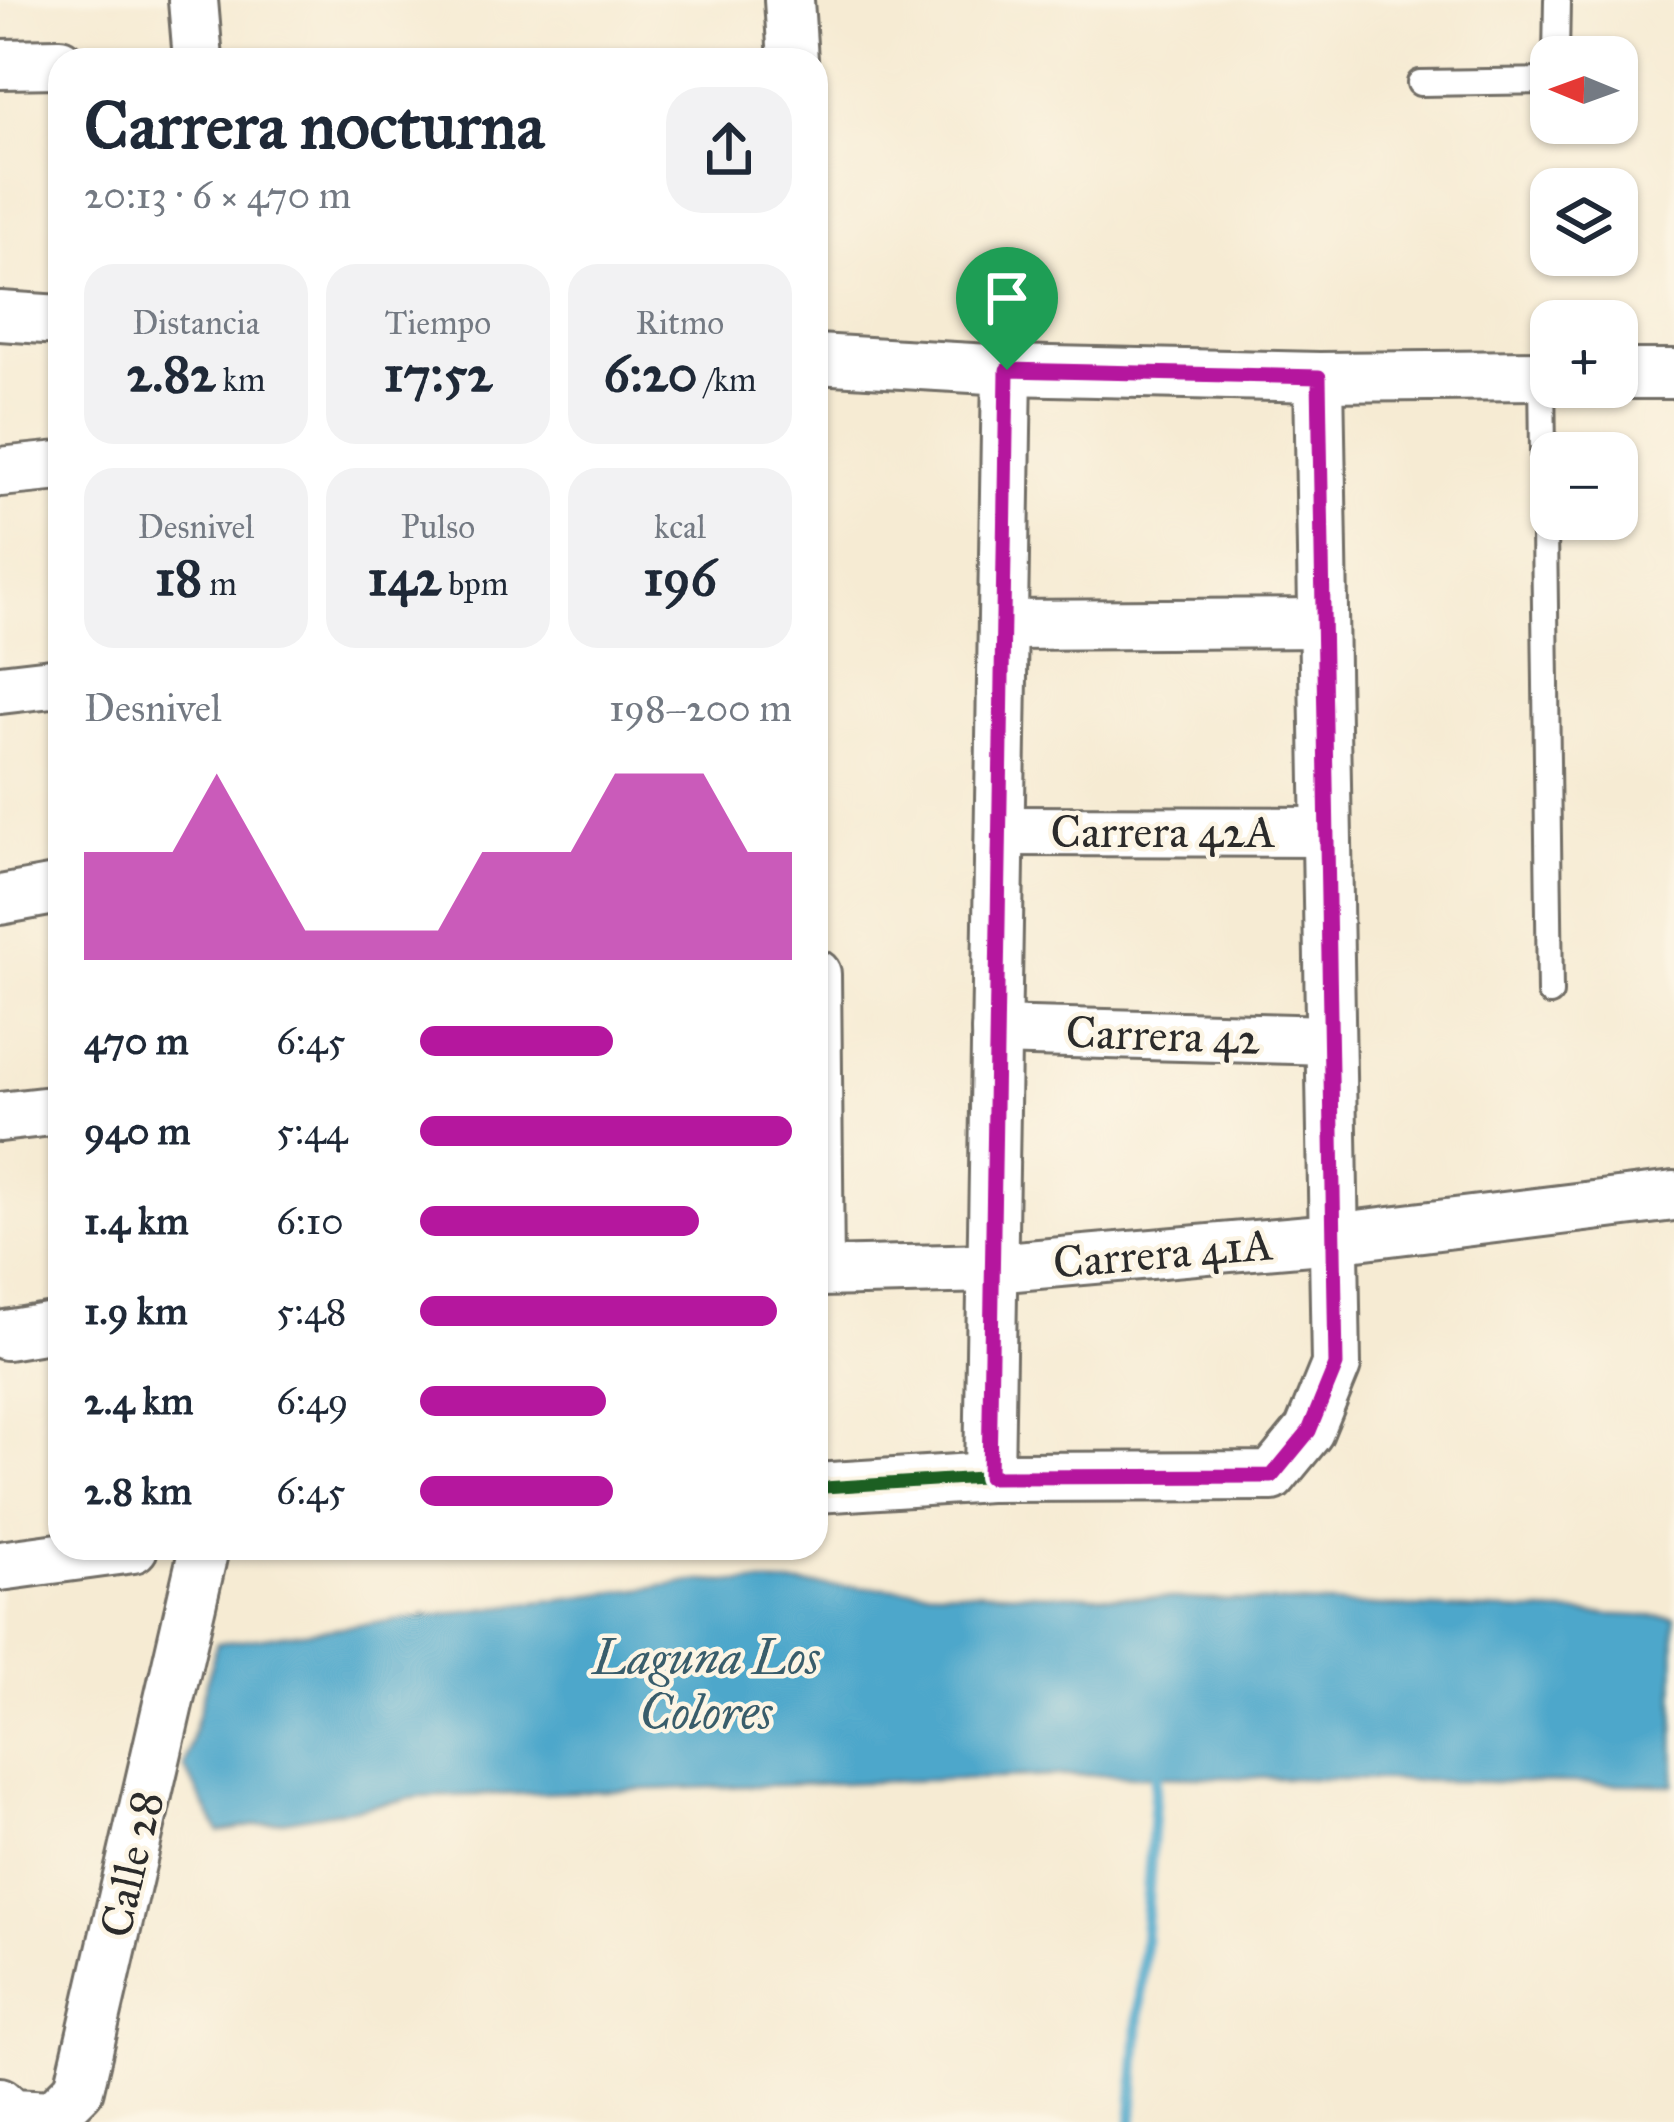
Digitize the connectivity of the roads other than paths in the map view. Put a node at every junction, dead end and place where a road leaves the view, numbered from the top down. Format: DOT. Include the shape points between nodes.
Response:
graph roads {
  1 [pos="193,0"];
  2 [pos="789,0"];
  3 [pos="1557,0"];
  4 [pos="1556,36"];
  5 [pos="197,48"];
  6 [pos="792,48"];
  7 [pos="48,63"];
  8 [pos="0,64"];
  9 [pos="1530,81"];
  10 [pos="1420,83"];
  11 [pos="0,316"];
  12 [pos="48,319"];
  13 [pos="828,360"];
  14 [pos="1007,370"];
  15 [pos="1638,374"];
  16 [pos="1674,374"];
  17 [pos="1530,375"];
  18 [pos="1319,377"];
  19 [pos="1546,408"];
  20 [pos="48,467"];
  21 [pos="0,472"];
  22 [pos="1323,623"];
  23 [pos="1004,625"];
  24 [pos="48,683"];
  25 [pos="0,689"];
  26 [pos="1000,831"];
  27 [pos="1326,832"];
  28 [pos="48,891"];
  29 [pos="0,900"];
  30 [pos="1550,993"];
  31 [pos="997,1030"];
  32 [pos="1330,1040"];
  33 [pos="48,1111"];
  34 [pos="0,1117"];
  35 [pos="1674,1196"];
  36 [pos="1333,1238"];
  37 [pos="993,1268"];
  38 [pos="828,1272"];
  39 [pos="48,1328"];
  40 [pos="6,1335"];
  41 [pos="989,1477"];
  42 [pos="828,1487"];
  43 [pos="48,1560"];
  44 [pos="201,1560"];
  45 [pos="0,1566"];
  46 [pos="0,2102"];
  1 -- 5 [label="street"];
  2 -- 6 [label="street"];
  3 -- 4 [label="lane"];
  7 -- 8 [label="street"];
  9 -- 10 [label="lane"];
  11 -- 12 [label="street"];
  13 -- 14 [label="street"];
  14 -- 18 [label="street"];
  14 -- 23 [label="street"];
  15 -- 16 [label="street"];
  17 -- 18 [label="street"];
  18 -- 22 [label="street"];
  19 -- 30 [label="lane"];
  20 -- 21 [label="street"];
  22 -- 23 [label="street"];
  22 -- 27 [label="street"];
  23 -- 26 [label="street"];
  24 -- 25 [label="street"];
  26 -- 27 [label="street, Carrera 42A"];
  26 -- 31 [label="street"];
  27 -- 32 [label="street"];
  28 -- 29 [label="street"];
  31 -- 32 [label="street, Carrera 42"];
  31 -- 37 [label="street"];
  32 -- 36 [label="street"];
  33 -- 34 [label="street"];
  35 -- 36 [label="street, Carrera 41A"];
  36 -- 37 [label="street, Carrera 41A"];
  36 -- 41 [label="street" via="1336,1365 1309,1431 1272,1476"];
  37 -- 38 [label="street, Carrera 41A"];
  37 -- 41 [label="street"];
  39 -- 40 [label="street"];
  41 -- 42 [label="street"];
  43 -- 45 [label="street"];
  44 -- 46 [label="street, Calle 28" via="79,2089 53,2115 12,2113"];
}
